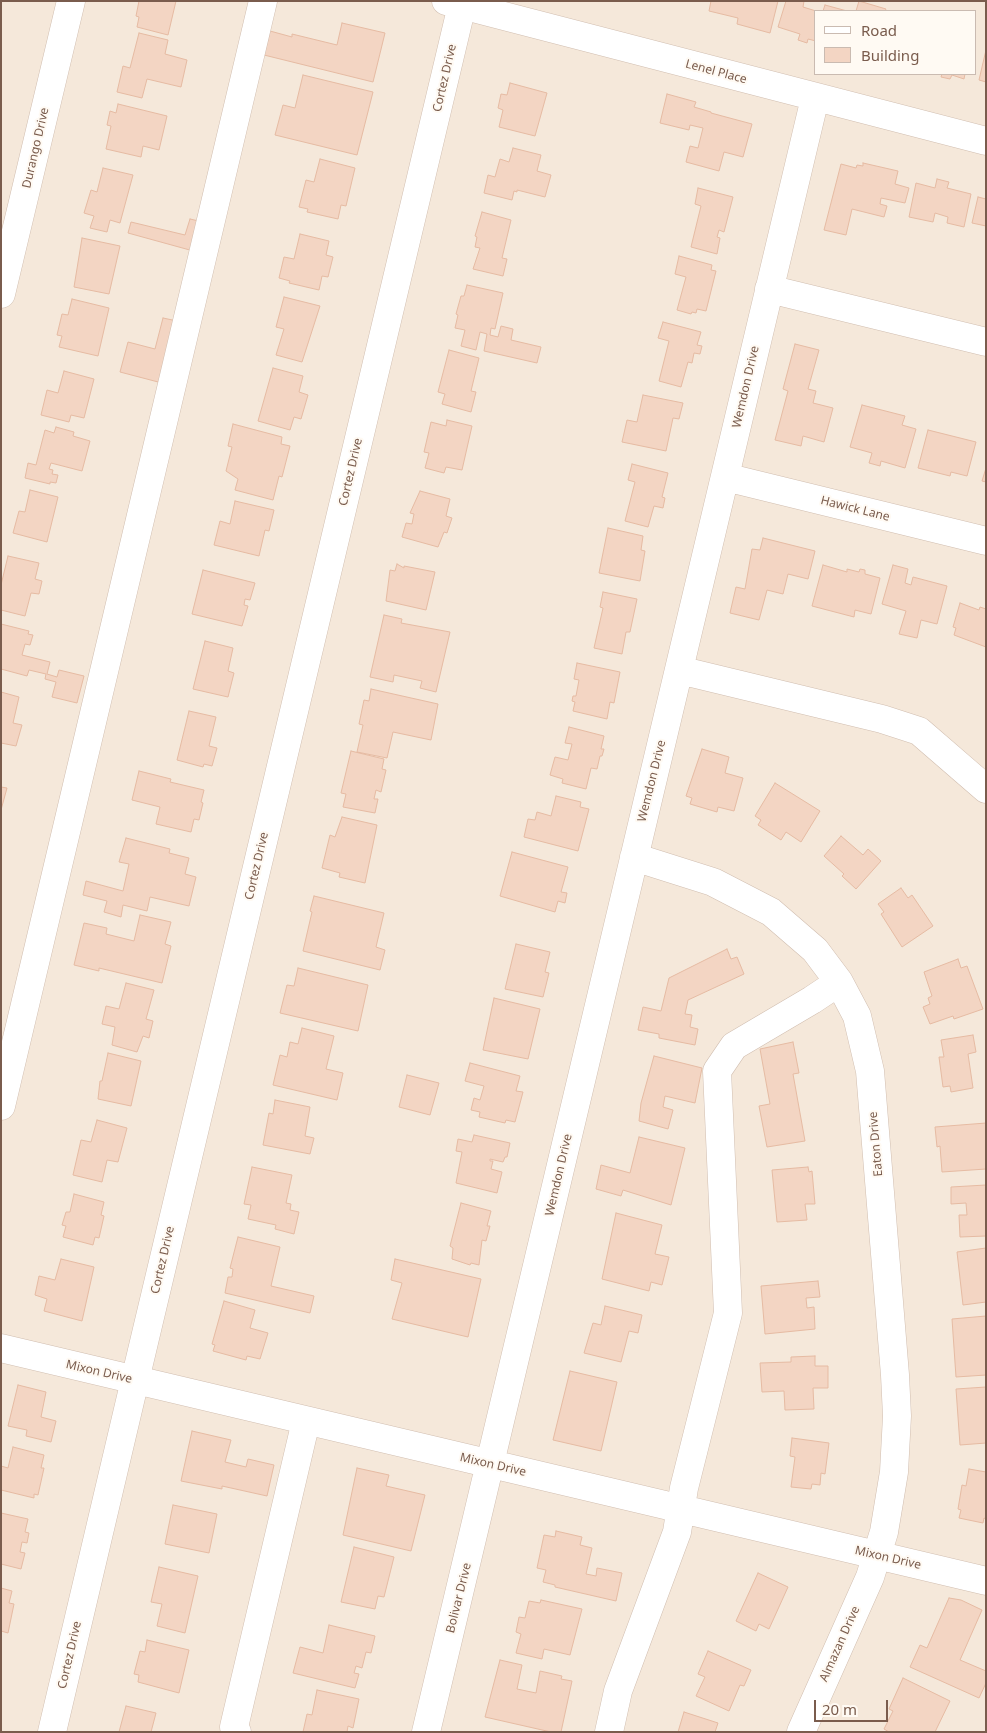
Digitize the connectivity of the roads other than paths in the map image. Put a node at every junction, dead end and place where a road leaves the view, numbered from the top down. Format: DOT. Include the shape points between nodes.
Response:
graph roads {
  1 [pos="71,1"];
  2 [pos="263,1"];
  3 [pos="457,2"];
  4 [pos="815,98"];
  5 [pos="986,141"];
  6 [pos="769,289"];
  7 [pos="1,294"];
  8 [pos="986,342"];
  9 [pos="725,477"];
  10 [pos="986,541"];
  11 [pos="679,670"];
  12 [pos="986,790"];
  13 [pos="634,857"];
  14 [pos="839,982"];
  15 [pos="1,1106"];
  16 [pos="1,1348"];
  17 [pos="134,1380"];
  18 [pos="306,1420"];
  19 [pos="491,1464"];
  20 [pos="681,1508"];
  21 [pos="877,1556"];
  22 [pos="986,1581"];
  23 [pos="52,1732"];
  24 [pos="237,1732"];
  25 [pos="426,1732"];
  26 [pos="609,1732"];
  27 [pos="801,1732"];
  1 -- 7 [label="street, Durango Drive"];
  2 -- 15 [label="street"];
  3 -- 4 [label="street, Lenel Place"];
  3 -- 17 [label="street, Cortez Drive"];
  4 -- 5 [label="street, Lenel Place"];
  4 -- 6 [label="street, Wemdon Drive"];
  6 -- 8 [label="street"];
  6 -- 9 [label="street, Wemdon Drive"];
  9 -- 10 [label="street, Hawick Lane"];
  9 -- 11 [label="street, Wemdon Drive"];
  11 -- 12 [label="street" via="882,719 919,731"];
  11 -- 13 [label="street, Wemdon Drive"];
  13 -- 14 [label="street, Eaton Drive" via="714,882 771,912 815,950"];
  13 -- 19 [label="street, Wemdon Drive"];
  14 -- 20 [label="street" via="734,1046 717,1071 728,1313"];
  14 -- 21 [label="street, Eaton Drive" via="857,1016 870,1071 895,1375 894,1472"];
  16 -- 17 [label="street, Mixon Drive"];
  17 -- 18 [label="street, Mixon Drive"];
  17 -- 23 [label="street, Cortez Drive"];
  18 -- 19 [label="street, Mixon Drive"];
  18 -- 24 [label="street" via="234,1727"];
  19 -- 20 [label="street, Mixon Drive"];
  19 -- 25 [label="street, Bolivar Drive"];
  20 -- 21 [label="street, Mixon Drive"];
  20 -- 26 [label="street" via="677,1532 618,1691"];
  21 -- 22 [label="street, Mixon Drive"];
  21 -- 27 [label="street, Almazan Drive"];
}
